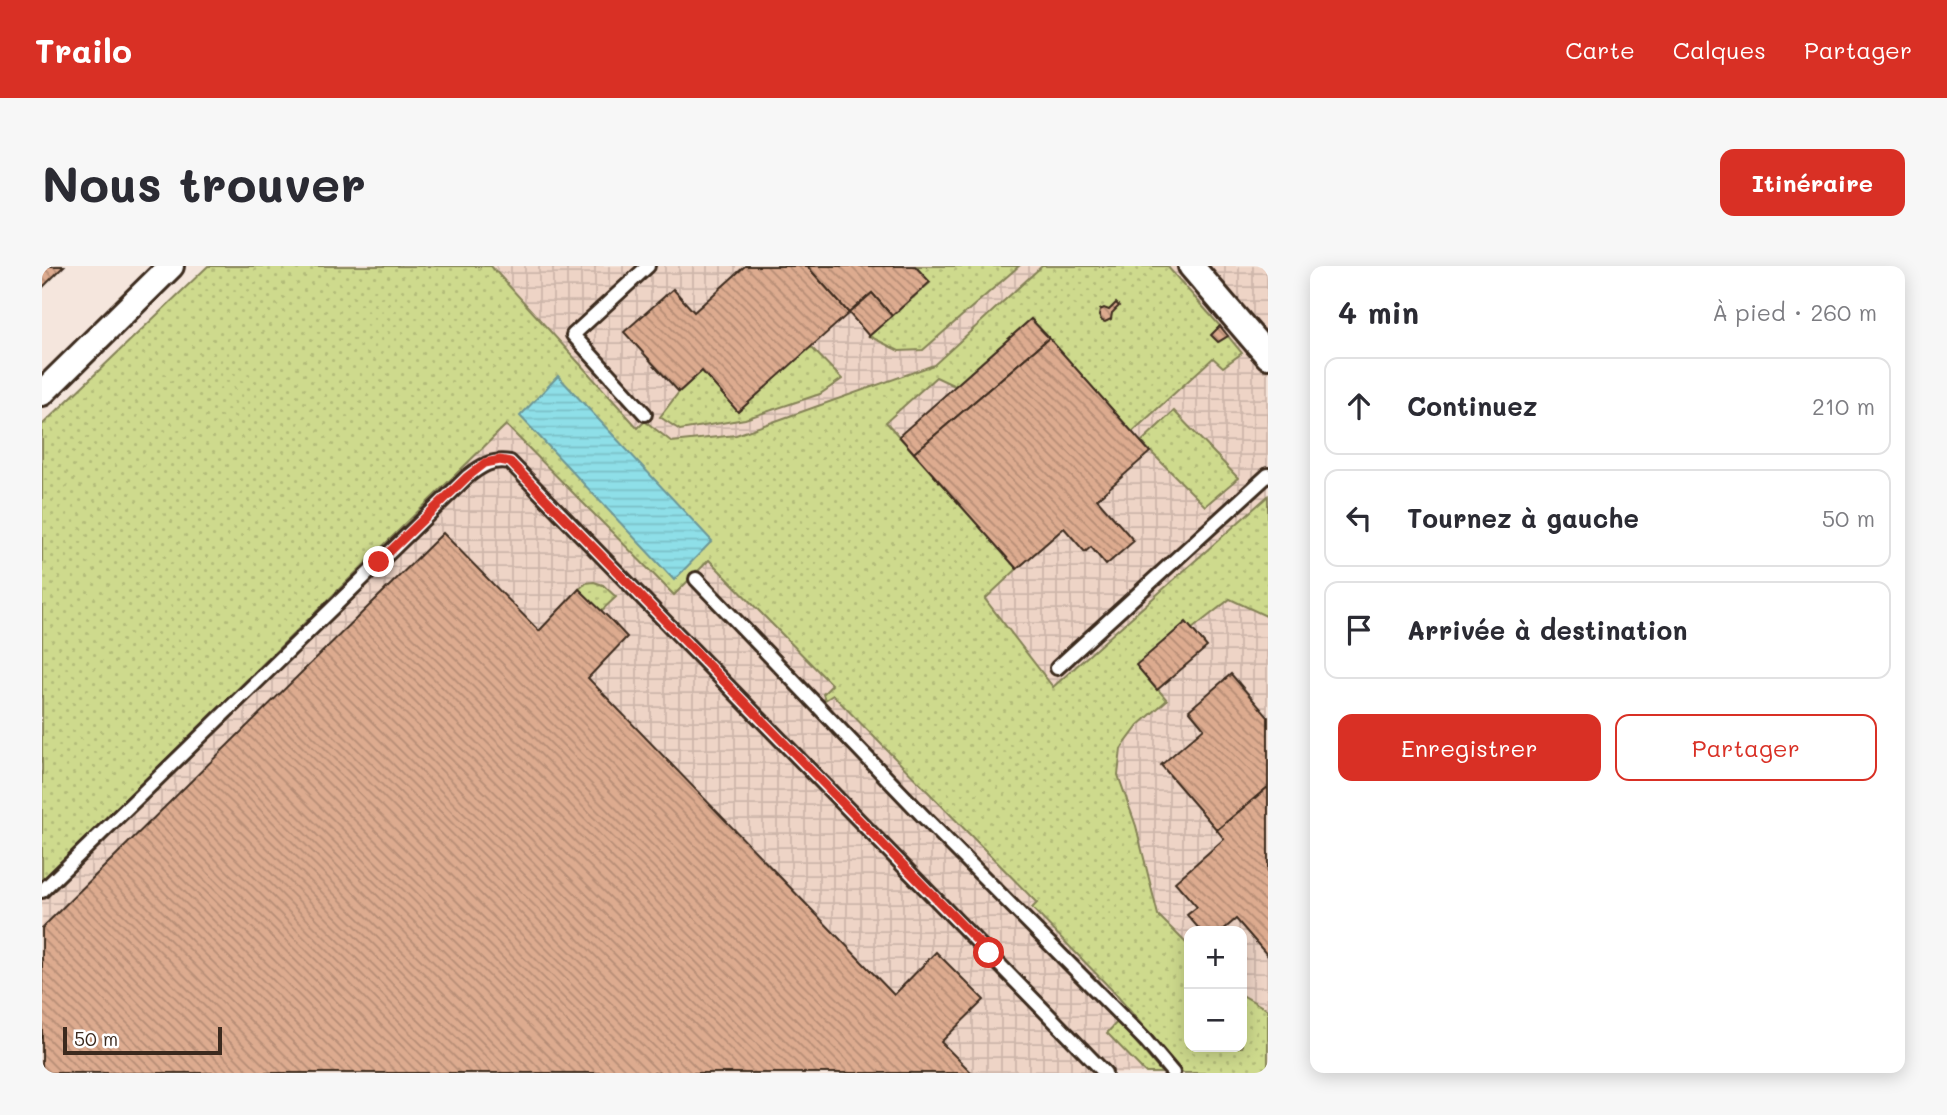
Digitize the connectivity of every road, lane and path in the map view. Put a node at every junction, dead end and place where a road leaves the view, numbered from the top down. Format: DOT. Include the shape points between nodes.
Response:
graph roads {
  1 [pos="171,266"];
  2 [pos="648,266"];
  3 [pos="1191,266"];
  4 [pos="1268,356"];
  5 [pos="42,393"];
  6 [pos="645,414"];
  7 [pos="1268,475"];
  8 [pos="696,579"];
  9 [pos="1057,668"];
  10 [pos="42,891"];
  11 [pos="1105,1073"];
  12 [pos="1173,1073"];
  1 -- 5 [label="street"];
  2 -- 6 [label="lane" via="573,335"];
  3 -- 4 [label="street"];
  7 -- 9 [label="lane"];
  8 -- 12 [label="lane"];
  10 -- 11 [label="lane" via="467,477 485,463 500,460 514,465"];
}
